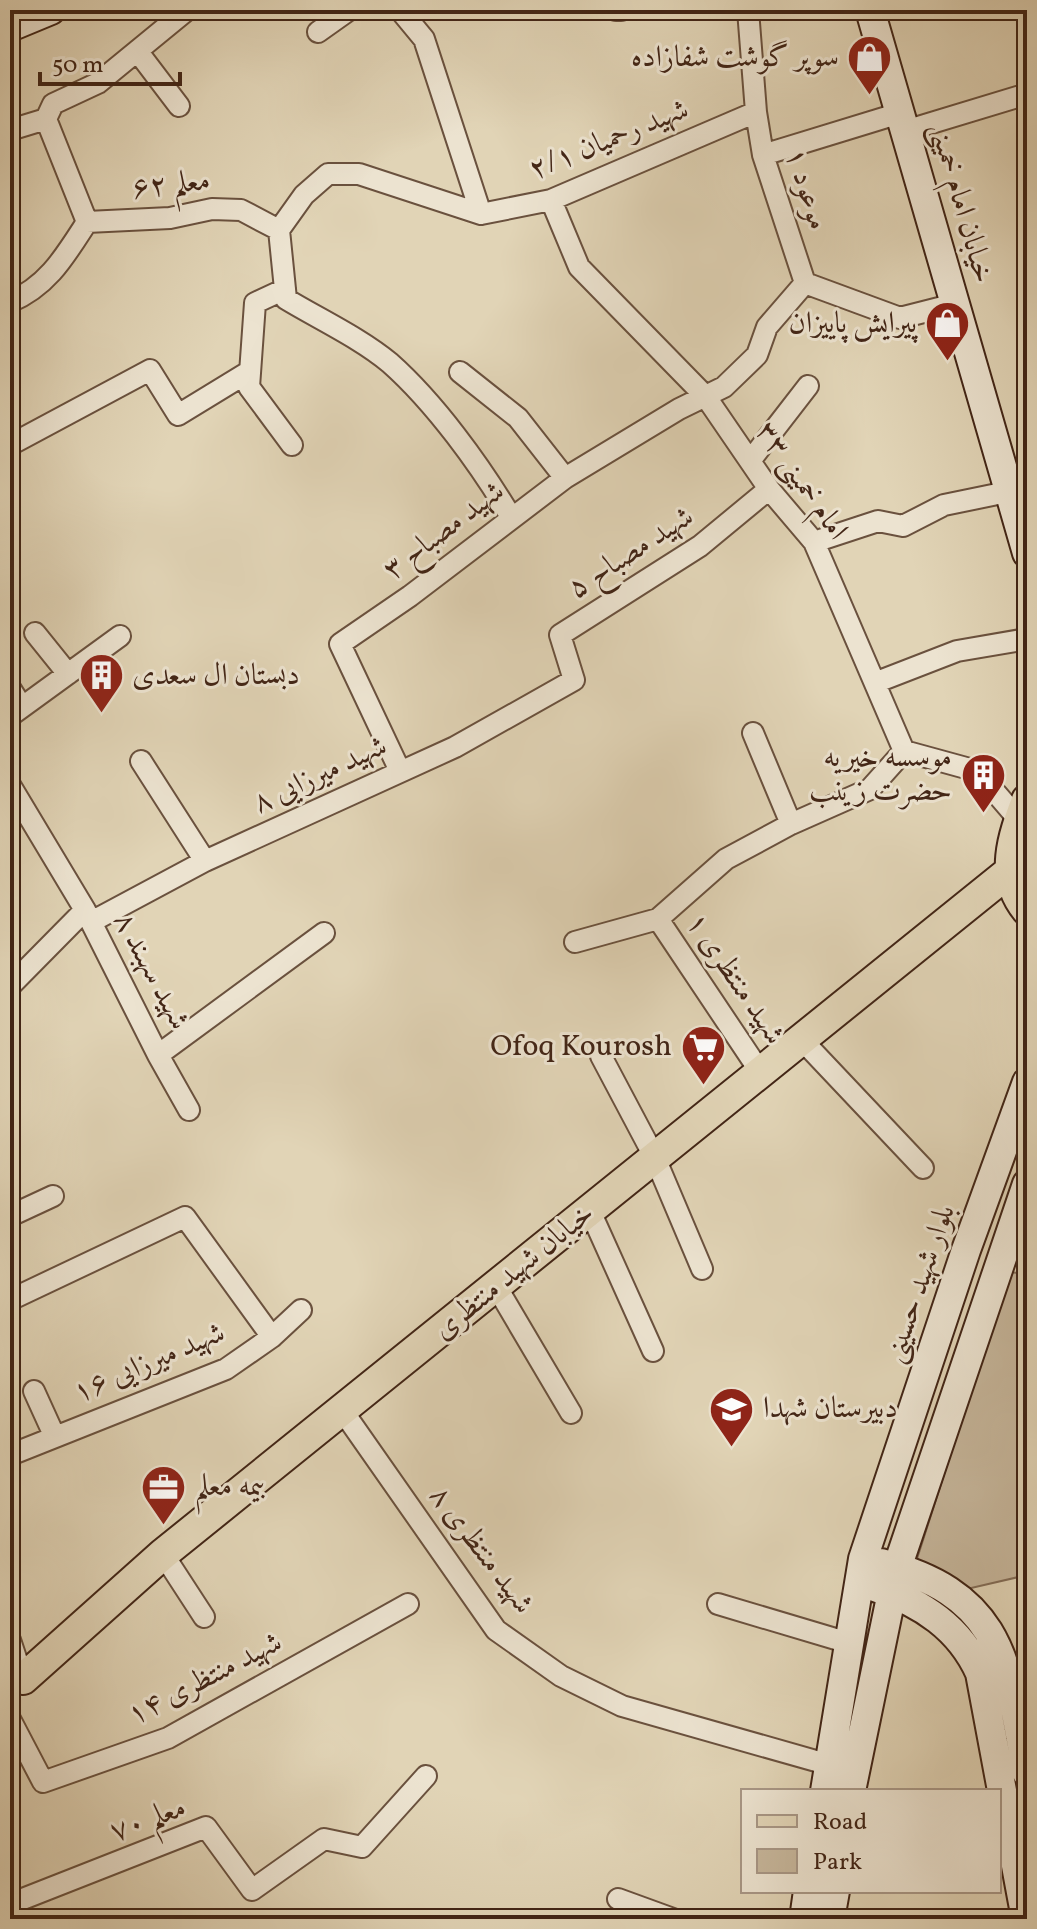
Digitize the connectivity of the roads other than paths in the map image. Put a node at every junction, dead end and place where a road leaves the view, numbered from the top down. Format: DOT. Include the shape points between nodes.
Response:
graph roads {
  1 [pos="51,10"];
  2 [pos="187,10"];
  3 [pos="349,10"];
  4 [pos="400,10"];
  5 [pos="748,10"];
  6 [pos="870,10"];
  7 [pos="10,27"];
  8 [pos="318,32"];
  9 [pos="138,52"];
  10 [pos="1027,94"];
  11 [pos="179,106"];
  12 [pos="756,112"];
  13 [pos="46,119"];
  14 [pos="903,122"];
  15 [pos="10,130"];
  16 [pos="763,155"];
  17 [pos="551,200"];
  18 [pos="481,214"];
  19 [pos="87,222"];
  20 [pos="279,230"];
  21 [pos="805,283"];
  22 [pos="285,289"];
  23 [pos="10,302"];
  24 [pos="955,304"];
  25 [pos="250,371"];
  26 [pos="460,372"];
  27 [pos="808,386"];
  28 [pos="706,397"];
  29 [pos="10,445"];
  30 [pos="292,445"];
  31 [pos="750,461"];
  32 [pos="565,478"];
  33 [pos="1016,483"];
  34 [pos="769,489"];
  35 [pos="511,517"];
  36 [pos="814,542"];
  37 [pos="1027,553"];
  38 [pos="35,633"];
  39 [pos="120,636"];
  40 [pos="1027,639"];
  41 [pos="68,674"];
  42 [pos="574,680"];
  43 [pos="877,682"];
  44 [pos="10,688"];
  45 [pos="16,712"];
  46 [pos="753,733"];
  47 [pos="904,751"];
  48 [pos="141,761"];
  49 [pos="400,771"];
  50 [pos="10,785"];
  51 [pos="1023,810"];
  52 [pos="791,824"];
  53 [pos="205,861"];
  54 [pos="1009,872"];
  55 [pos="1027,910"];
  56 [pos="88,916"];
  57 [pos="658,919"];
  58 [pos="324,933"];
  59 [pos="575,942"];
  60 [pos="10,986"];
  61 [pos="802,1040"];
  62 [pos="158,1055"];
  63 [pos="601,1056"];
  64 [pos="761,1073"];
  65 [pos="1027,1082"];
  66 [pos="189,1110"];
  67 [pos="655,1158"];
  68 [pos="923,1168"];
  69 [pos="1027,1184"];
  70 [pos="53,1196"];
  71 [pos="590,1211"];
  72 [pos="10,1216"];
  73 [pos="702,1269"];
  74 [pos="496,1286"];
  75 [pos="10,1300"];
  76 [pos="301,1310"];
  77 [pos="272,1337"];
  78 [pos="653,1351"];
  79 [pos="34,1391"];
  80 [pos="342,1410"];
  81 [pos="571,1413"];
  82 [pos="54,1435"];
  83 [pos="10,1455"];
  84 [pos="163,1554"];
  85 [pos="861,1570"];
  86 [pos="895,1580"];
  87 [pos="408,1604"];
  88 [pos="718,1604"];
  89 [pos="204,1617"];
  90 [pos="10,1640"];
  91 [pos="849,1643"];
  92 [pos="14,1686"];
  93 [pos="10,1719"];
  94 [pos="1027,1773"];
  95 [pos="426,1776"];
  96 [pos="827,1778"];
  97 [pos="851,1789"];
  98 [pos="1023,1870"];
  99 [pos="808,1893"];
  100 [pos="835,1893"];
  101 [pos="618,1899"];
  102 [pos="10,1904"];
  103 [pos="10,1912"];
  104 [pos="12,1919"];
  105 [pos="673,1919"];
  106 [pos="804,1919"];
  107 [pos="830,1919"];
  108 [pos="1026,1919"];
  1 -- 7 [label="main road"];
  2 -- 9 [label="street"];
  3 -- 8 [label="street"];
  4 -- 18 [label="street" via="424,39"];
  5 -- 12 [label="street, موعود ۱"];
  6 -- 14 [label="main road, خیابان امام خمینی"];
  9 -- 11 [label="street"];
  9 -- 13 [label="street" via="98,83 53,104"];
  10 -- 14 [label="street"];
  12 -- 16 [label="street, موعود ۱"];
  12 -- 17 [label="street, شهید رحمیان ۲/۱"];
  13 -- 15 [label="street"];
  13 -- 19 [label="street"];
  14 -- 16 [label="street"];
  14 -- 24 [label="main road, خیابان امام خمینی"];
  16 -- 21 [label="street, موعود ۱"];
  17 -- 18 [label="street, شهید رحمیان ۲/۱"];
  17 -- 28 [label="street, امام خمینی ۳۳" via="579,267"];
  18 -- 20 [label="street" via="359,174 328,174 304,195"];
  19 -- 20 [label="street, معلم ۶۲" via="241,210"];
  19 -- 23 [label="street" via="54,272"];
  20 -- 22 [label="street"];
  21 -- 24 [label="street" via="900,318"];
  21 -- 28 [label="street, شهید مصباح ۳" via="767,327 757,355"];
  22 -- 25 [label="street" via="255,303"];
  22 -- 35 [label="street" via="286,299 389,363 458,440"];
  24 -- 33 [label="main road, خیابان امام خمینی"];
  25 -- 29 [label="street" via="178,415 150,370"];
  25 -- 30 [label="street" via="249,387"];
  26 -- 32 [label="street" via="518,418"];
  27 -- 31 [label="street"];
  28 -- 31 [label="street, امام خمینی ۳۳"];
  28 -- 32 [label="street, شهید مصباح ۳"];
  31 -- 34 [label="street, امام خمینی ۳۳"];
  32 -- 35 [label="street, شهید مصباح ۳"];
  33 -- 36 [label="street" via="944,505 903,526 878,521"];
  33 -- 37 [label="main road, خیابان امام خمینی"];
  34 -- 36 [label="street, امام خمینی ۳۳"];
  34 -- 42 [label="street, شهید مصباح ۵" via="700,546 560,635"];
  35 -- 49 [label="street, شهید مصباح ۳" via="340,644"];
  36 -- 43 [label="street, امام خمینی ۳۳"];
  38 -- 41 [label="street"];
  39 -- 41 [label="street"];
  40 -- 43 [label="street" via="957,651"];
  41 -- 45 [label="street"];
  42 -- 49 [label="street, شهید میرزایی ۸" via="455,747"];
  43 -- 47 [label="street, امام خمینی ۳۳"];
  44 -- 45 [label="street"];
  46 -- 52 [label="street"];
  47 -- 51 [label="street" via="977,771"];
  47 -- 52 [label="street" via="870,789"];
  48 -- 53 [label="street"];
  49 -- 53 [label="street, شهید میرزایی ۸"];
  50 -- 56 [label="street, شهید سهبند ۸"];
  51 -- 54 [label="main road"];
  52 -- 57 [label="street" via="726,859"];
  53 -- 56 [label="street, شهید میرزایی ۸"];
  54 -- 55 [label="main road"];
  54 -- 61 [label="main road, خیابان شهید منتظری"];
  56 -- 60 [label="street, شهید میرزایی ۸"];
  56 -- 62 [label="street, شهید سهبند ۸"];
  57 -- 59 [label="street"];
  57 -- 64 [label="street, شهید منتظری ۱"];
  58 -- 62 [label="street, شهید سهبند ۸"];
  61 -- 64 [label="main road, خیابان شهید منتظری"];
  61 -- 68 [label="street"];
  62 -- 66 [label="street"];
  63 -- 67 [label="street"];
  64 -- 67 [label="main road, خیابان شهید منتظری"];
  65 -- 85 [label="main road, بلوار شهید حسینی"];
  67 -- 71 [label="main road, خیابان شهید منتظری"];
  67 -- 73 [label="street"];
  69 -- 86 [label="main road"];
  70 -- 72 [label="street"];
  71 -- 74 [label="main road, خیابان شهید منتظری"];
  71 -- 78 [label="street"];
  74 -- 80 [label="main road, خیابان شهید منتظری"];
  74 -- 81 [label="street"];
  75 -- 77 [label="street" via="185,1217"];
  76 -- 77 [label="street, شهید میرزایی ۱۶"];
  77 -- 82 [label="street, شهید میرزایی ۱۶" via="226,1369"];
  79 -- 82 [label="street"];
  80 -- 84 [label="main road, خیابان شهید منتظری"];
  80 -- 96 [label="street, شهید منتظری ۸" via="496,1630 561,1676 622,1706"];
  82 -- 83 [label="street, شهید میرزایی ۱۶"];
  84 -- 89 [label="street"];
  84 -- 92 [label="main road, خیابان شهید منتظری"];
  85 -- 86 [label="main road"];
  85 -- 91 [label="main road, بلوار شهید حسینی"];
  86 -- 94 [label="main road" via="951,1594 975,1612 995,1639 1007,1665"];
  86 -- 97 [label="main road"];
  86 -- 98 [label="main road" via="955,1631 976,1663"];
  87 -- 93 [label="street, شهید منتظری ۱۴" via="168,1738 43,1782"];
  88 -- 91 [label="street"];
  90 -- 92 [label="street"];
  91 -- 96 [label="main road, بلوار شهید حسینی"];
  95 -- 102 [label="street, معلم ۷۰" via="362,1847 324,1839 252,1890 206,1827"];
  98 -- 108 [label="main road"];
  99 -- 106 [label="main road"];
  100 -- 107 [label="main road"];
  101 -- 105 [label="street"];
  103 -- 104 [label="main road"];
}
